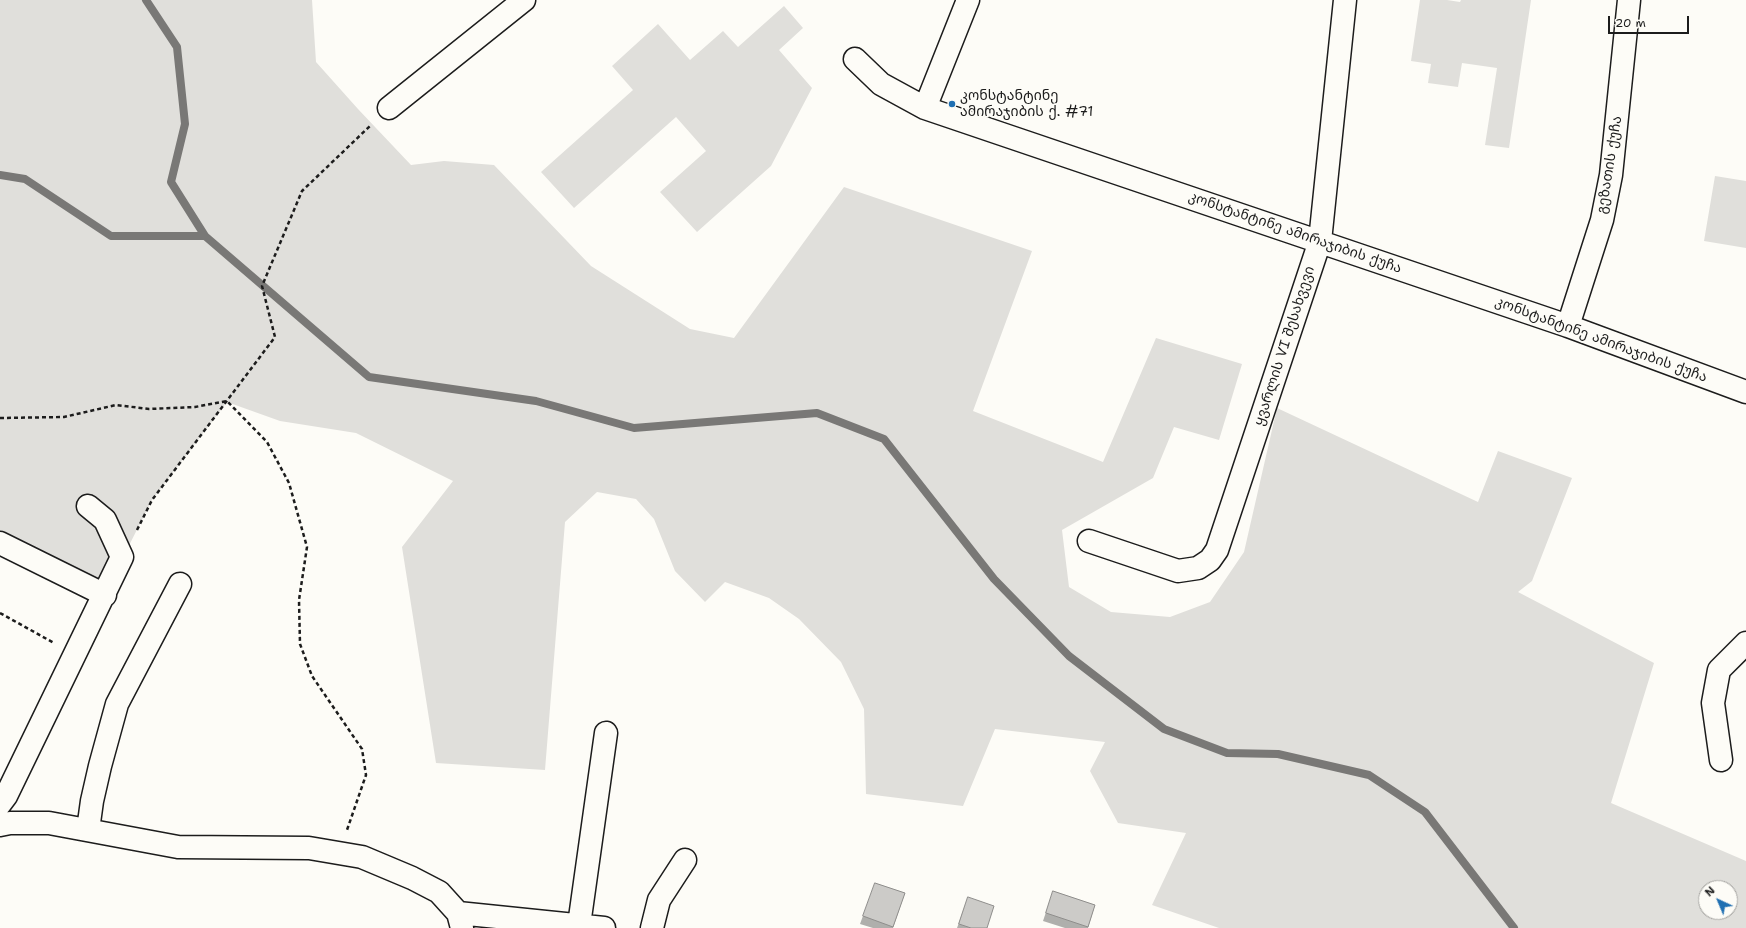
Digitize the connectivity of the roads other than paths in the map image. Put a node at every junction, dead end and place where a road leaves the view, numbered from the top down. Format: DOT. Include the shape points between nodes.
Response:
graph roads {
  1 [pos="524,0"];
  2 [pos="968,0"];
  3 [pos="1345,0"];
  4 [pos="1630,0"];
  5 [pos="855,58"];
  6 [pos="389,108"];
  7 [pos="925,108"];
  8 [pos="1320,241"];
  9 [pos="1568,326"];
  10 [pos="1746,392"];
  11 [pos="88,506"];
  12 [pos="1089,540"];
  13 [pos="0,543"];
  14 [pos="180,584"];
  15 [pos="104,596"];
  16 [pos="1746,643"];
  17 [pos="606,733"];
  18 [pos="1720,760"];
  19 [pos="0,804"];
  20 [pos="0,825"];
  21 [pos="88,830"];
  22 [pos="686,860"];
  23 [pos="460,921"];
  24 [pos="579,925"];
  25 [pos="604,928"];
  26 [pos="652,928"];
  1 -- 6 [label="street"];
  2 -- 7 [label="street"];
  3 -- 8 [label="street, ყვარლის VI შესახვევი"];
  4 -- 9 [label="street, გეზათის ქუჩა" via="1611,175 1602,220"];
  5 -- 7 [label="street, კონსტანტინე ამირაჯიბის ქუჩა" via="881,84"];
  7 -- 8 [label="street, კონსტანტინე ამირაჯიბის ქუჩა"];
  8 -- 9 [label="street, კონსტანტინე ამირაჯიბის ქუჩა"];
  8 -- 12 [label="street, ყვარლის VI შესახვევი" via="1227,522 1217,550 1210,560 1198,568 1178,571"];
  9 -- 10 [label="street, კონსტანტინე ამირაჯიბის ქუჩა"];
  11 -- 15 [label="street" via="105,520 122,557"];
  13 -- 15 [label="street"];
  14 -- 21 [label="street" via="117,704 100,766"];
  15 -- 19 [label="street"];
  16 -- 18 [label="street" via="1719,670 1713,703"];
  17 -- 24 [label="street"];
  20 -- 21 [label="street" via="48,823"];
  21 -- 23 [label="street" via="178,847 309,848 362,857 439,892"];
  22 -- 26 [label="street" via="659,900"];
  23 -- 24 [label="street"];
  24 -- 25 [label="street"];
}
